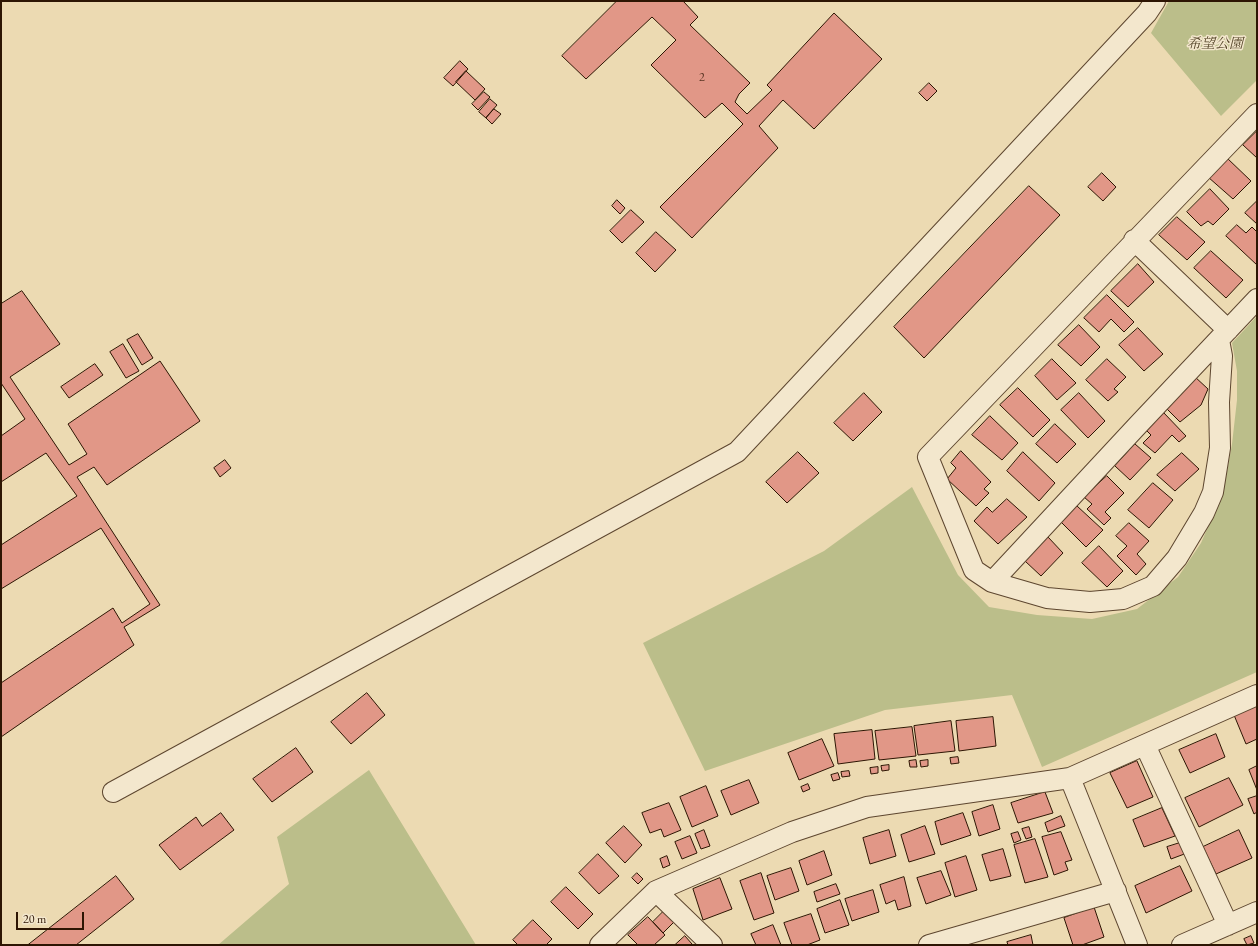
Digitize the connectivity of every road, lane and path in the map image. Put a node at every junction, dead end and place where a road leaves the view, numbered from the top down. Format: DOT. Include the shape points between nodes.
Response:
graph roads {
  1 [pos="1154,1"];
  2 [pos="1257,114"];
  3 [pos="1134,240"];
  4 [pos="1257,299"];
  5 [pos="1224,335"];
  6 [pos="992,582"];
  7 [pos="1257,695"];
  8 [pos="1145,745"];
  9 [pos="1070,778"];
  10 [pos="113,792"];
  11 [pos="656,890"];
  12 [pos="1116,891"];
  13 [pos="1257,912"];
  14 [pos="1228,925"];
  15 [pos="600,945"];
  16 [pos="712,945"];
  17 [pos="929,945"];
  18 [pos="1137,945"];
  19 [pos="1182,945"];
  1 -- 10 [label="street" via="1147,13 737,452"];
  2 -- 3 [label="street"];
  3 -- 5 [label="street"];
  3 -- 6 [label="street" via="928,457 974,570"];
  4 -- 5 [label="street"];
  5 -- 6 [label="street"];
  5 -- 6 [label="street" via="1219,402 1220,448 1213,492 1204,513 1177,558 1152,586 1123,599 1090,602 1047,598"];
  7 -- 8 [label="street"];
  8 -- 9 [label="street"];
  8 -- 14 [label="street"];
  9 -- 11 [label="street" via="867,807 792,832"];
  9 -- 12 [label="street"];
  11 -- 15 [label="street"];
  11 -- 16 [label="street"];
  12 -- 17 [label="street"];
  12 -- 18 [label="street"];
  13 -- 14 [label="street"];
  14 -- 19 [label="street"];
}
